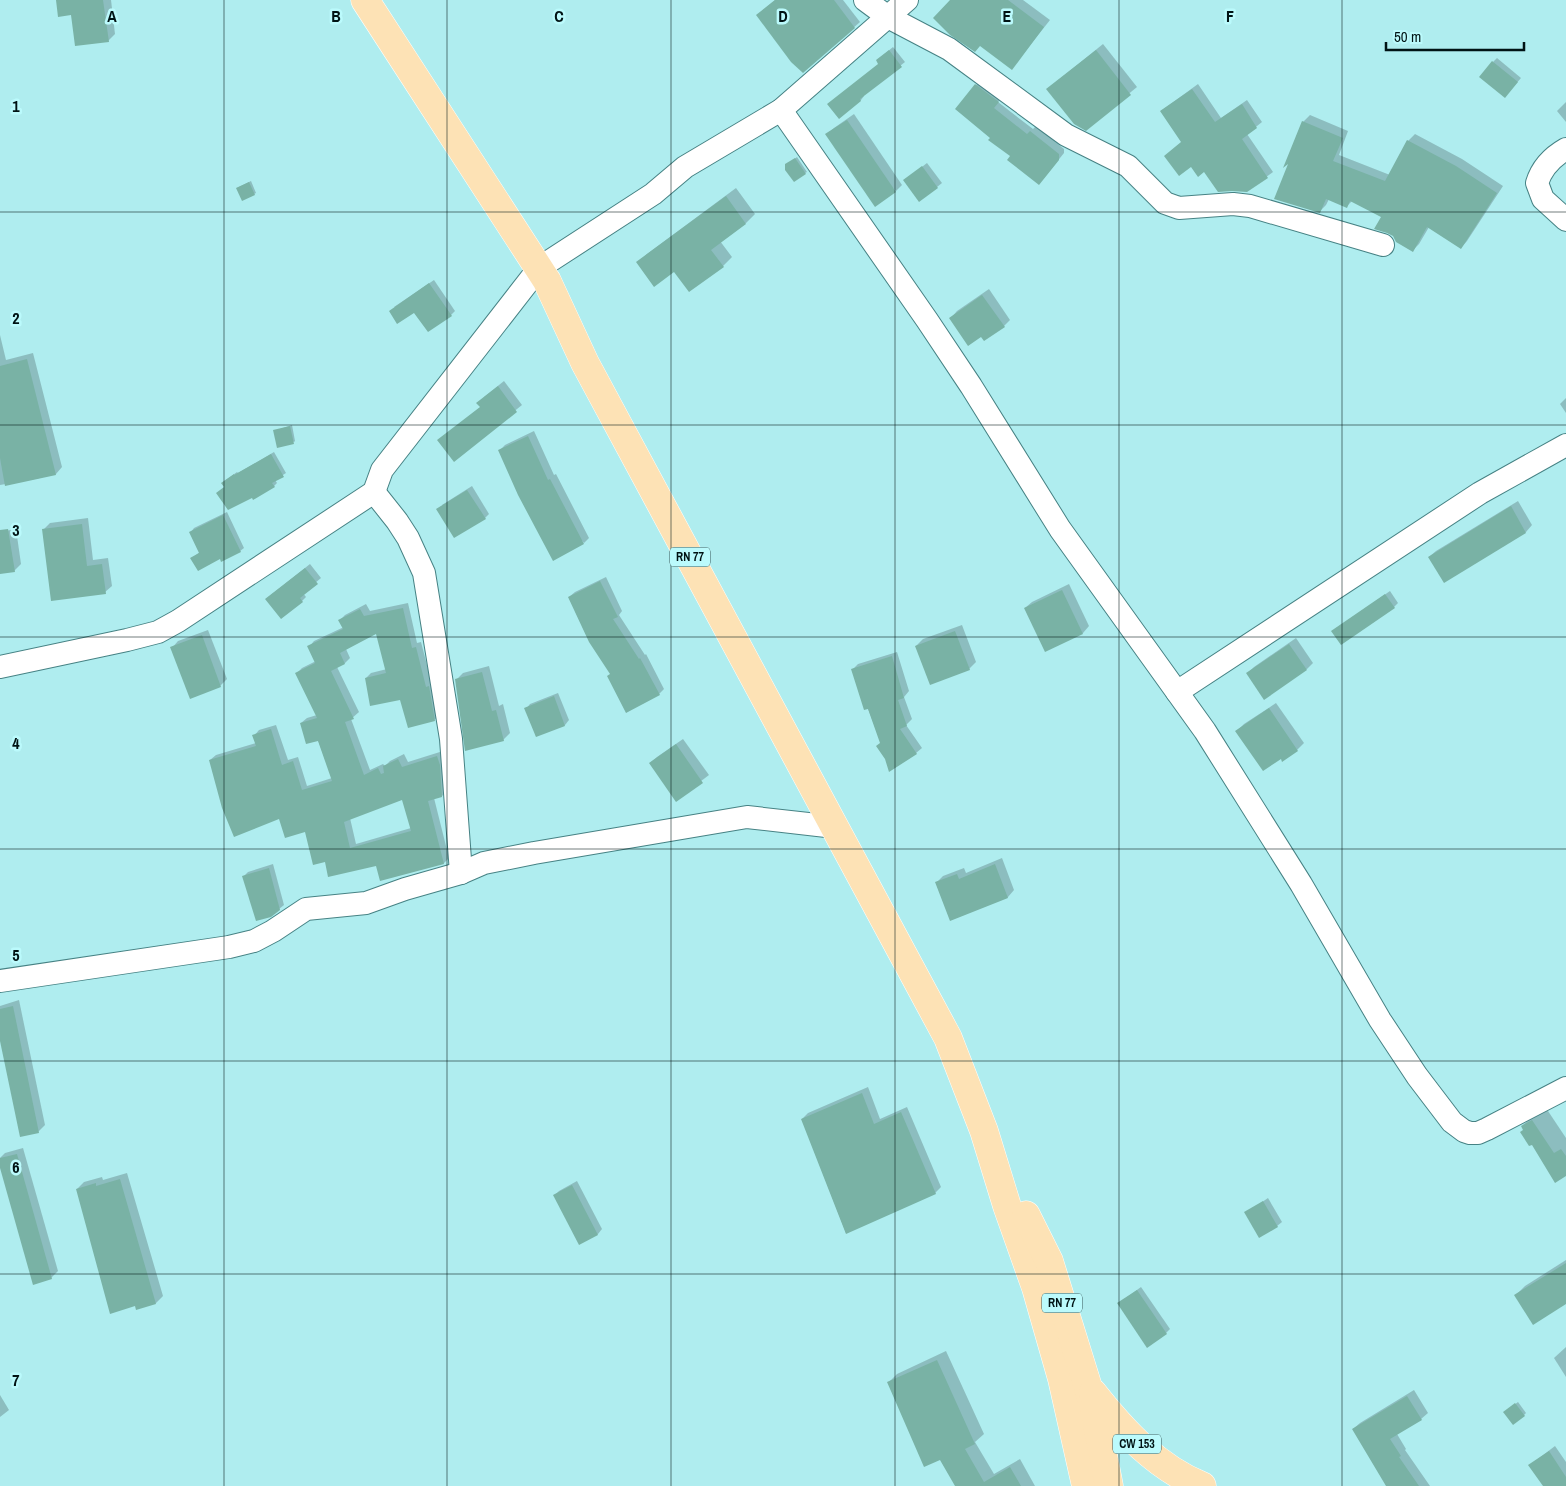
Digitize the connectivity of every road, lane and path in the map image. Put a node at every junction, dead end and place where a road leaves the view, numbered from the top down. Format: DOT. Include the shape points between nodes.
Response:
graph roads {
  1 [pos="365,0"];
  2 [pos="865,0"];
  3 [pos="907,0"];
  4 [pos="888,17"];
  5 [pos="780,110"];
  6 [pos="1566,149"];
  7 [pos="1566,220"];
  8 [pos="1383,245"];
  9 [pos="539,268"];
  10 [pos="1566,445"];
  11 [pos="374,492"];
  12 [pos="0,666"];
  13 [pos="1177,692"];
  14 [pos="836,827"];
  15 [pos="461,874"];
  16 [pos="0,981"];
  17 [pos="1566,1088"];
  18 [pos="984,1131"];
  19 [pos="1088,1386"];
  20 [pos="1086,1486"];
  21 [pos="1109,1486"];
  22 [pos="1194,1486"];
  23 [pos="1201,1486"];
  1 -- 9 [label="main road, RN 77"];
  2 -- 4 [label="street"];
  3 -- 4 [label="street"];
  4 -- 5 [label="street"];
  4 -- 8 [label="street" via="949,49 1066,135 1128,166 1173,207 1250,206"];
  5 -- 9 [label="street" via="685,167 653,194"];
  5 -- 13 [label="street" via="927,320 1060,529"];
  6 -- 7 [label="street" via="1546,165 1537,183 1544,199"];
  9 -- 11 [label="street" via="382,470"];
  9 -- 14 [label="main road, RN 77" via="586,362"];
  10 -- 13 [label="street" via="1480,493"];
  11 -- 12 [label="street" via="158,632"];
  11 -- 15 [label="street" via="408,538 424,573 451,739"];
  13 -- 17 [label="street" via="1301,884 1380,1020 1452,1122 1464,1131 1478,1133"];
  14 -- 15 [label="street" via="731,818 484,863"];
  14 -- 18 [label="main road, RN 77" via="948,1038"];
  15 -- 16 [label="street" via="366,903 306,909 254,941 229,947"];
  18 -- 19 [label="main road, RN 77" via="1049,1261"];
  18 -- 20 [label="main road, RN 77" via="1039,1297 1062,1379"];
  19 -- 21 [label="main road, RN 77"];
  19 -- 23 [label="main road, CW 153" via="1141,1448"];
  22 -- 23 [label="main road"];
}
